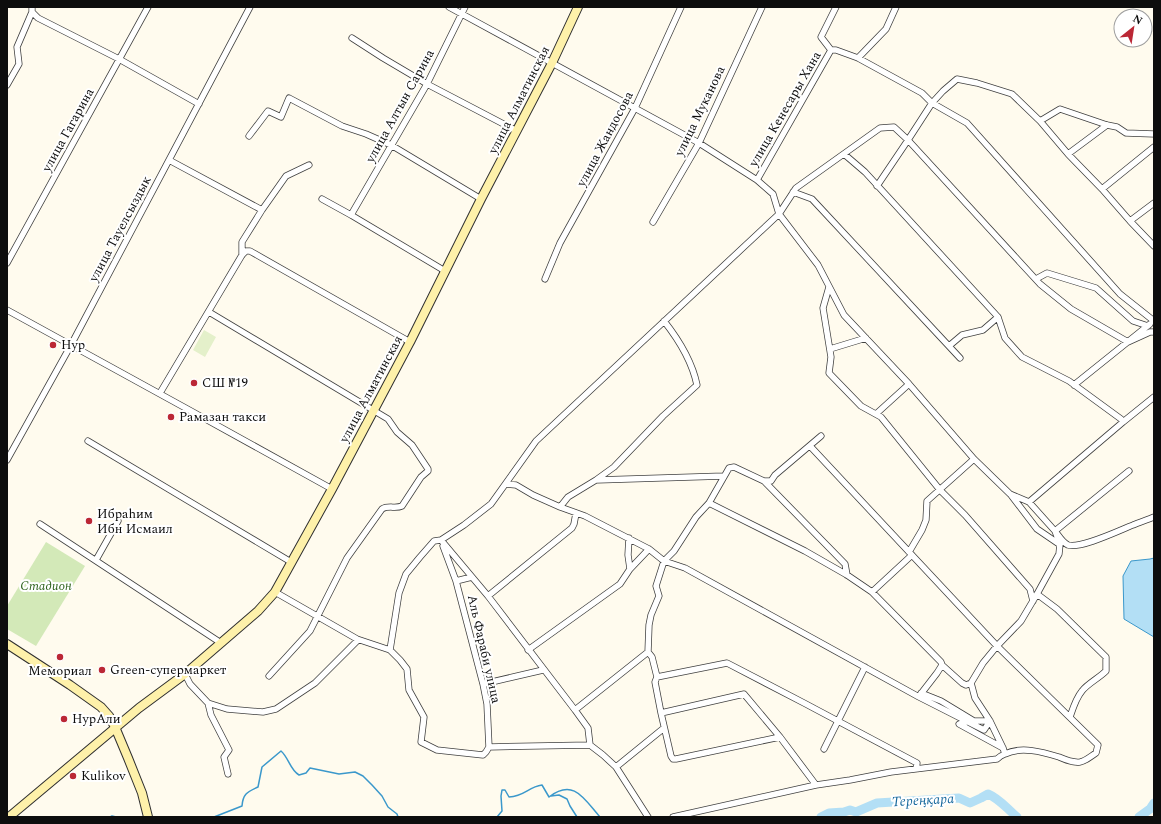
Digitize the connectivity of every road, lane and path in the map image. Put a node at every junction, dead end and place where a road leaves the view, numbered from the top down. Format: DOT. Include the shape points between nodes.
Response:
graph roads {
  1 [pos="148,7"];
  2 [pos="250,7"];
  3 [pos="449,7"];
  4 [pos="465,7"];
  5 [pos="578,7"];
  6 [pos="681,7"];
  7 [pos="762,7"];
  8 [pos="836,7"];
  9 [pos="896,7"];
  10 [pos="32,9"];
  11 [pos="461,14"];
  12 [pos="352,38"];
  13 [pos="831,50"];
  14 [pos="858,58"];
  15 [pos="119,59"];
  16 [pos="552,63"];
  17 [pos="427,84"];
  18 [pos="7,85"];
  19 [pos="932,103"];
  20 [pos="199,104"];
  21 [pos="635,108"];
  22 [pos="1040,121"];
  23 [pos="1108,125"];
  24 [pos="517,131"];
  25 [pos="1154,134"];
  26 [pos="249,136"];
  27 [pos="908,140"];
  28 [pos="698,143"];
  29 [pos="391,145"];
  30 [pos="1154,147"];
  31 [pos="844,154"];
  32 [pos="1068,154"];
  33 [pos="169,160"];
  34 [pos="309,164"];
  35 [pos="757,180"];
  36 [pos="877,186"];
  37 [pos="1102,189"];
  38 [pos="793,192"];
  39 [pos="322,199"];
  40 [pos="481,199"];
  41 [pos="1154,203"];
  42 [pos="262,210"];
  43 [pos="778,214"];
  44 [pos="351,215"];
  45 [pos="1130,221"];
  46 [pos="653,222"];
  47 [pos="1154,246"];
  48 [pos="242,255"];
  49 [pos="7,263"];
  50 [pos="445,271"];
  51 [pos="545,279"];
  52 [pos="1036,279"];
  53 [pos="830,287"];
  54 [pos="7,310"];
  55 [pos="209,312"];
  56 [pos="998,317"];
  57 [pos="664,321"];
  58 [pos="1154,321"];
  59 [pos="1148,326"];
  60 [pos="1154,332"];
  61 [pos="866,338"];
  62 [pos="410,342"];
  63 [pos="1128,342"];
  64 [pos="71,345"];
  65 [pos="949,346"];
  66 [pos="830,349"];
  67 [pos="960,358"];
  68 [pos="909,384"];
  69 [pos="1074,385"];
  70 [pos="160,393"];
  71 [pos="1154,397"];
  72 [pos="374,410"];
  73 [pos="876,414"];
  74 [pos="1122,422"];
  75 [pos="821,436"];
  76 [pos="88,441"];
  77 [pos="810,446"];
  78 [pos="974,459"];
  79 [pos="7,460"];
  80 [pos="1129,471"];
  81 [pos="724,476"];
  82 [pos="596,480"];
  83 [pos="764,481"];
  84 [pos="506,484"];
  85 [pos="332,489"];
  86 [pos="940,490"];
  87 [pos="1010,494"];
  88 [pos="1029,502"];
  89 [pos="709,503"];
  90 [pos="560,507"];
  91 [pos="576,513"];
  92 [pos="1154,517"];
  93 [pos="118,521"];
  94 [pos="40,524"];
  95 [pos="1056,531"];
  96 [pos="629,538"];
  97 [pos="441,540"];
  98 [pos="1060,544"];
  99 [pos="649,549"];
  100 [pos="911,554"];
  101 [pos="96,560"];
  102 [pos="664,560"];
  103 [pos="291,562"];
  104 [pos="630,568"];
  105 [pos="846,575"];
  106 [pos="472,577"];
  107 [pos="456,581"];
  108 [pos="275,592"];
  109 [pos="872,592"];
  110 [pos="1037,594"];
  111 [pos="488,596"];
  112 [pos="1033,602"];
  113 [pos="318,617"];
  114 [pos="358,640"];
  115 [pos="221,643"];
  116 [pos="7,644"];
  117 [pos="997,646"];
  118 [pos="390,650"];
  119 [pos="528,650"];
  120 [pos="648,652"];
  121 [pos="942,665"];
  122 [pos="865,667"];
  123 [pos="543,670"];
  124 [pos="184,674"];
  125 [pos="269,676"];
  126 [pos="657,677"];
  127 [pos="971,683"];
  128 [pos="482,684"];
  129 [pos="920,695"];
  130 [pos="208,703"];
  131 [pos="575,710"];
  132 [pos="661,713"];
  133 [pos="1070,717"];
  134 [pos="838,721"];
  135 [pos="968,721"];
  136 [pos="974,721"];
  137 [pos="990,721"];
  138 [pos="115,727"];
  139 [pos="664,728"];
  140 [pos="780,737"];
  141 [pos="590,745"];
  142 [pos="489,747"];
  143 [pos="824,749"];
  144 [pos="1004,751"];
  145 [pos="616,767"];
  146 [pos="916,770"];
  147 [pos="228,774"];
  148 [pos="816,785"];
  149 [pos="9,817"];
  150 [pos="148,817"];
  151 [pos="648,817"];
  152 [pos="673,817"];
  1 -- 15 [label="street, улица Гагарина"];
  2 -- 20 [label="street, улица Тауелсыздык"];
  3 -- 11 [label="street"];
  4 -- 11 [label="street, улица Алтын Сарина"];
  5 -- 16 [label="street, улица Алматинская"];
  6 -- 21 [label="street, улица Жандосова"];
  7 -- 28 [label="street, улица Муканова"];
  8 -- 13 [label="street, улица Кенесары Хана" via="821,37"];
  9 -- 14 [label="street" via="886,29"];
  10 -- 15 [label="street" via="38,18"];
  10 -- 18 [label="street" via="17,47 19,64"];
  11 -- 16 [label="street"];
  11 -- 17 [label="street, улица Алтын Сарина"];
  12 -- 17 [label="street"];
  13 -- 14 [label="street"];
  13 -- 35 [label="street, улица Кенесары Хана"];
  14 -- 19 [label="street" via="922,93"];
  15 -- 20 [label="street"];
  15 -- 49 [label="street, улица Гагарина"];
  16 -- 21 [label="street"];
  16 -- 24 [label="street, улица Алматинская"];
  17 -- 24 [label="street"];
  17 -- 29 [label="street, улица Алтын Сарина"];
  19 -- 22 [label="street" via="957,79 1012,94"];
  19 -- 27 [label="street"];
  19 -- 58 [label="street" via="967,123 1120,294"];
  20 -- 33 [label="street, улица Тауелсыздык"];
  21 -- 28 [label="street"];
  21 -- 51 [label="street, улица Жандосова" via="560,243"];
  22 -- 23 [label="street" via="1060,109"];
  22 -- 32 [label="street"];
  23 -- 25 [label="street" via="1126,133"];
  23 -- 32 [label="street"];
  24 -- 40 [label="street, улица Алматинская"];
  26 -- 29 [label="street" via="268,112 281,117 289,98 342,126"];
  27 -- 31 [label="street" via="894,127 880,128"];
  27 -- 36 [label="street"];
  27 -- 52 [label="street"];
  28 -- 35 [label="street"];
  28 -- 46 [label="street, улица Муканова"];
  29 -- 40 [label="street"];
  29 -- 44 [label="street, улица Алтын Сарина"];
  30 -- 37 [label="street"];
  31 -- 36 [label="street"];
  31 -- 38 [label="street"];
  32 -- 37 [label="street"];
  33 -- 42 [label="street"];
  33 -- 64 [label="street, улица Тауелсыздык"];
  34 -- 42 [label="street" via="286,176"];
  35 -- 43 [label="street" via="773,194"];
  36 -- 56 [label="street"];
  37 -- 45 [label="street"];
  38 -- 43 [label="street"];
  38 -- 65 [label="street" via="812,199"];
  39 -- 44 [label="street"];
  40 -- 50 [label="street, улица Алматинская"];
  41 -- 45 [label="street"];
  42 -- 48 [label="street" via="242,242"];
  43 -- 53 [label="street" via="818,265"];
  43 -- 57 [label="street"];
  44 -- 50 [label="street"];
  45 -- 47 [label="street"];
  48 -- 55 [label="street"];
  48 -- 62 [label="street" via="246,251 250,252"];
  50 -- 62 [label="street, улица Алматинская"];
  52 -- 59 [label="street" via="1047,273 1096,288 1133,321"];
  52 -- 63 [label="street" via="1071,309"];
  53 -- 61 [label="street" via="844,315"];
  53 -- 66 [label="street" via="823,308"];
  54 -- 64 [label="street"];
  55 -- 70 [label="street"];
  55 -- 72 [label="street"];
  56 -- 65 [label="street" via="983,330 962,335"];
  56 -- 69 [label="street" via="1005,338 1022,357"];
  57 -- 82 [label="street" via="679,340 697,386 663,416 614,467"];
  57 -- 84 [label="street" via="536,441"];
  58 -- 59 [label="street"];
  59 -- 63 [label="street"];
  60 -- 63 [label="street"];
  61 -- 66 [label="street"];
  61 -- 68 [label="street"];
  62 -- 72 [label="street, улица Алматинская"];
  63 -- 69 [label="street"];
  64 -- 70 [label="street"];
  64 -- 79 [label="street, улица Тауелсыздык"];
  65 -- 67 [label="street"];
  66 -- 73 [label="street" via="832,357 829,373 861,406"];
  68 -- 73 [label="street"];
  68 -- 78 [label="street"];
  69 -- 74 [label="street"];
  70 -- 85 [label="street"];
  71 -- 74 [label="street"];
  72 -- 85 [label="street, улица Алматинская"];
  72 -- 113 [label="street" via="388,419 397,432 412,445 428,471 421,477 402,506 382,509 347,558"];
  73 -- 86 [label="street"];
  74 -- 88 [label="street"];
  75 -- 77 [label="street"];
  76 -- 103 [label="street"];
  77 -- 83 [label="street" via="771,481"];
  77 -- 100 [label="street"];
  78 -- 86 [label="street"];
  78 -- 87 [label="street"];
  80 -- 95 [label="street"];
  81 -- 82 [label="street"];
  81 -- 83 [label="street" via="729,468 734,467"];
  81 -- 89 [label="street"];
  82 -- 90 [label="street" via="568,497"];
  83 -- 105 [label="street" via="845,564"];
  84 -- 90 [label="street" via="516,485"];
  84 -- 97 [label="street" via="491,504"];
  85 -- 103 [label="street, улица Алматинская"];
  86 -- 100 [label="street" via="927,501 926,520"];
  86 -- 112 [label="street" via="1030,589"];
  87 -- 88 [label="street"];
  87 -- 98 [label="street" via="1037,529"];
  88 -- 95 [label="street"];
  89 -- 102 [label="street" via="696,517 674,551"];
  89 -- 105 [label="street"];
  90 -- 91 [label="street"];
  91 -- 96 [label="street"];
  91 -- 111 [label="street" via="574,524 569,530"];
  92 -- 95 [label="street" via="1109,536 1077,545 1068,545"];
  93 -- 101 [label="street"];
  94 -- 101 [label="street"];
  95 -- 98 [label="street"];
  96 -- 99 [label="street"];
  96 -- 104 [label="street"];
  97 -- 106 [label="street"];
  97 -- 107 [label="street, Аль Фараби улица"];
  97 -- 118 [label="street" via="434,542 406,574 399,593"];
  98 -- 110 [label="street" via="1059,554"];
  99 -- 102 [label="street"];
  99 -- 104 [label="street"];
  100 -- 109 [label="street"];
  100 -- 117 [label="street"];
  101 -- 115 [label="street"];
  102 -- 120 [label="street" via="656,586 659,596 649,625"];
  102 -- 122 [label="street" via="685,568"];
  103 -- 108 [label="street, улица Алматинская"];
  104 -- 119 [label="street" via="620,584"];
  105 -- 109 [label="street"];
  106 -- 107 [label="street"];
  106 -- 111 [label="street"];
  107 -- 128 [label="street, Аль Фараби улица"];
  108 -- 113 [label="street"];
  108 -- 115 [label="street, улица Алматинская"];
  109 -- 121 [label="street"];
  110 -- 112 [label="street"];
  110 -- 133 [label="street" via="1057,609 1106,657 1106,671 1082,690"];
  111 -- 119 [label="street"];
  112 -- 117 [label="street" via="1021,621"];
  113 -- 114 [label="street"];
  113 -- 125 [label="street" via="310,631"];
  114 -- 118 [label="street"];
  114 -- 130 [label="street" via="315,684 276,709 263,712 227,709"];
  115 -- 124 [label="street, улица Алматинская"];
  116 -- 138 [label="street" via="100,707"];
  117 -- 127 [label="street"];
  117 -- 133 [label="street"];
  118 -- 142 [label="street" via="407,669 409,690 424,717 421,742 437,750 483,755"];
  119 -- 123 [label="street"];
  120 -- 126 [label="street" via="652,657"];
  120 -- 131 [label="street"];
  121 -- 127 [label="street" via="962,683"];
  121 -- 129 [label="street"];
  122 -- 129 [label="street"];
  122 -- 134 [label="street"];
  123 -- 128 [label="street"];
  123 -- 131 [label="street"];
  124 -- 130 [label="street"];
  124 -- 138 [label="street, улица Алматинская"];
  126 -- 132 [label="street" via="655,682"];
  126 -- 134 [label="street" via="727,663"];
  127 -- 137 [label="street" via="975,698"];
  128 -- 142 [label="street, Аль Фараби улица" via="487,704"];
  129 -- 135 [label="street"];
  129 -- 136 [label="street" via="941,701"];
  130 -- 147 [label="street" via="211,715 229,750 224,757"];
  131 -- 141 [label="street" via="588,728"];
  132 -- 139 [label="street"];
  132 -- 140 [label="street" via="744,694"];
  133 -- 144 [label="street" via="1098,745 1096,752 1089,758 1073,762 1033,751"];
  134 -- 143 [label="street"];
  134 -- 146 [label="street" via="917,763"];
  135 -- 136 [label="street"];
  135 -- 137 [label="street" via="984,730"];
  135 -- 144 [label="street" via="959,724"];
  136 -- 137 [label="street"];
  137 -- 144 [label="street"];
  138 -- 149 [label="street, улица Алматинская"];
  138 -- 150 [label="street" via="142,793"];
  139 -- 140 [label="street" via="671,756 676,760"];
  139 -- 145 [label="street"];
  140 -- 148 [label="street"];
  141 -- 142 [label="street"];
  141 -- 145 [label="street"];
  144 -- 146 [label="street" via="997,759"];
  145 -- 151 [label="street"];
  146 -- 148 [label="street"];
  148 -- 152 [label="street"];
}
